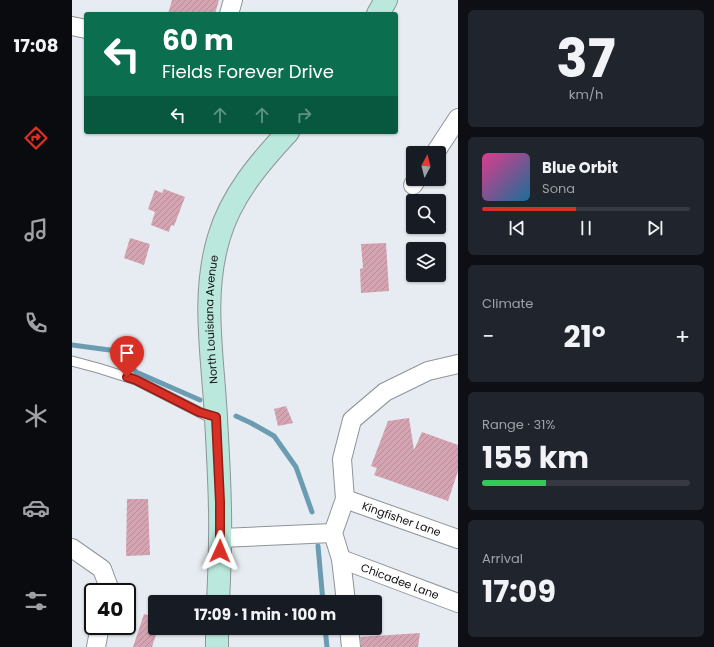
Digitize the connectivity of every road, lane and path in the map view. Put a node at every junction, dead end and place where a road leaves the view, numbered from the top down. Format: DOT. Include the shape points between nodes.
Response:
graph roads {
  1 [pos="233,0"];
  2 [pos="386,0"];
  3 [pos="230,12"];
  4 [pos="379,12"];
  5 [pos="72,26"];
  6 [pos="84,29"];
  7 [pos="458,118"];
  8 [pos="286,134"];
  9 [pos="439,146"];
  10 [pos="72,361"];
  11 [pos="458,364"];
  12 [pos="216,417"];
  13 [pos="345,499"];
  14 [pos="334,533"];
  15 [pos="220,538"];
  16 [pos="458,539"];
  17 [pos="72,548"];
  18 [pos="341,559"];
  19 [pos="107,583"];
  20 [pos="218,595"];
  21 [pos="345,595"];
  22 [pos="458,602"];
  23 [pos="98,635"];
  24 [pos="217,635"];
  25 [pos="350,635"];
  26 [pos="96,647"];
  27 [pos="217,647"];
  28 [pos="352,647"];
  1 -- 3 [label="street"];
  2 -- 4 [label="street"];
  5 -- 6 [label="street"];
  7 -- 9 [label="street"];
  8 -- 12 [label="street, North Louisiana Avenue" via="248,178 231,207 219,236 210,289 209,322"];
  10 -- 12 [label="lane" via="136,380 199,412"];
  11 -- 13 [label="street" via="428,371 385,392 352,420 342,459"];
  12 -- 15 [label="street, North Louisiana Avenue"];
  13 -- 14 [label="street"];
  13 -- 16 [label="street, Kingfisher Lane"];
  14 -- 15 [label="street"];
  14 -- 18 [label="street"];
  15 -- 20 [label="street, North Louisiana Avenue"];
  17 -- 19 [label="street" via="102,569"];
  18 -- 21 [label="street"];
  18 -- 22 [label="street, Chicadee Lane"];
  23 -- 26 [label="street"];
  24 -- 27 [label="street"];
  25 -- 28 [label="street"];
}
